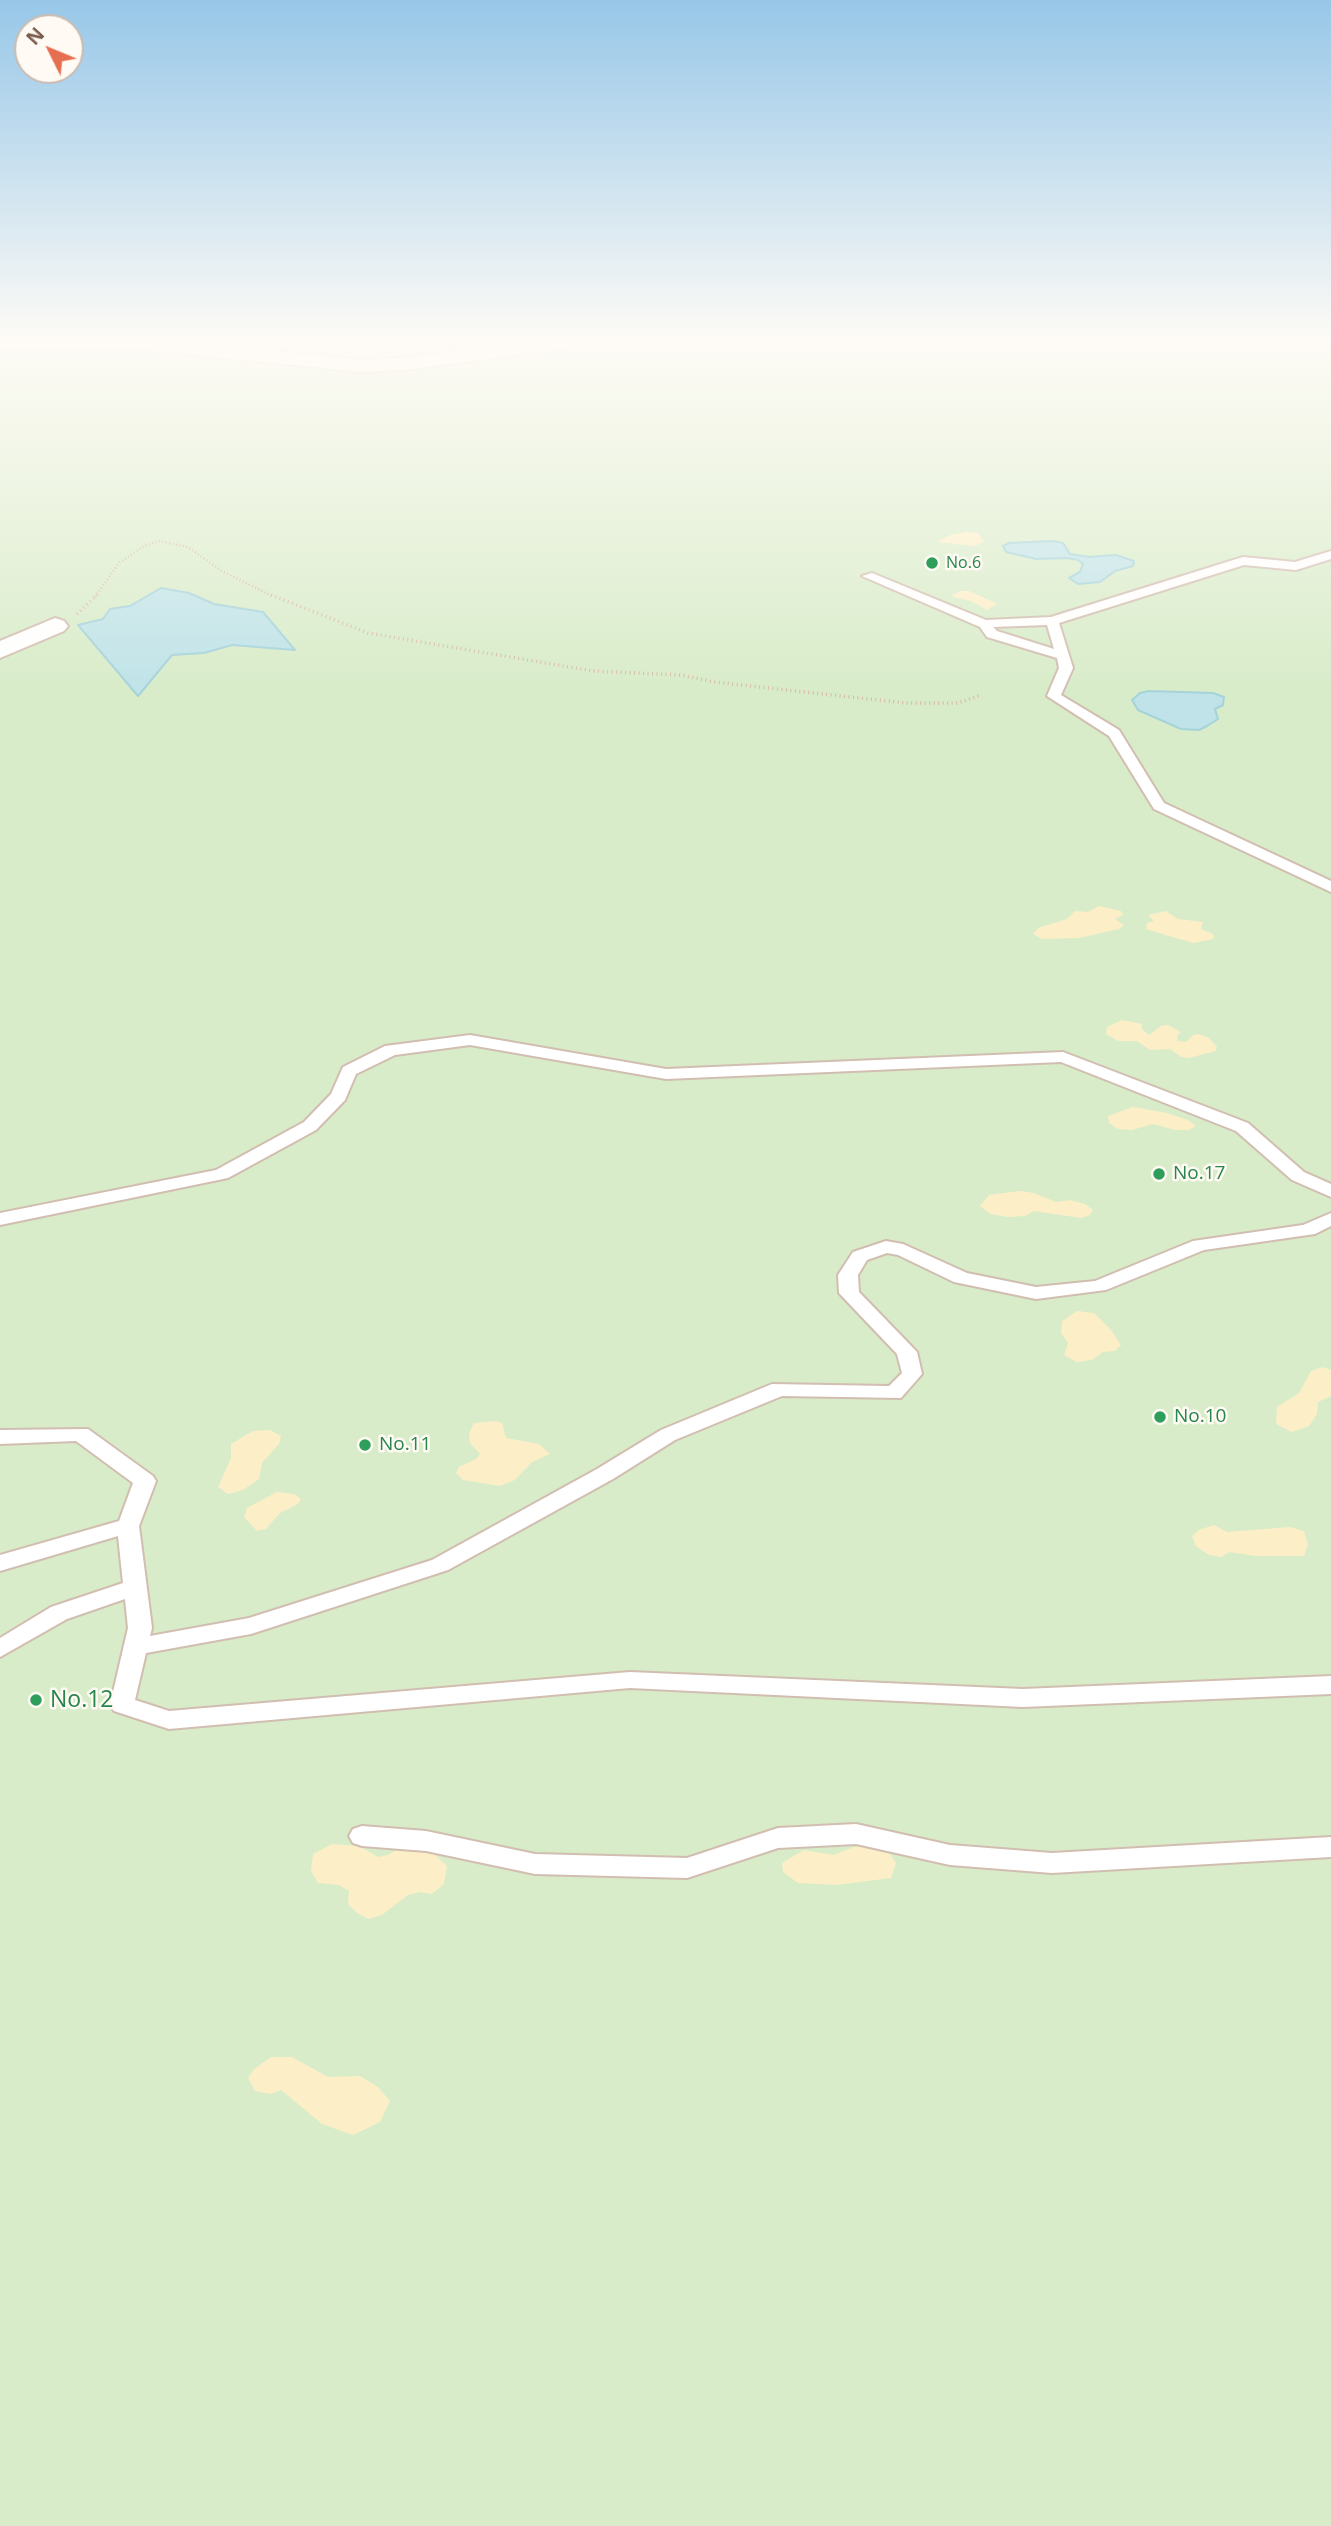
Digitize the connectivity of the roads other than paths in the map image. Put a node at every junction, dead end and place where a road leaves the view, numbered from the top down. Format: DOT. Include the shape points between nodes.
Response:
graph roads {
  1 [pos="1331,555"];
  2 [pos="868,576"];
  3 [pos="1052,621"];
  4 [pos="984,624"];
  5 [pos="55,626"];
  6 [pos="0,650"];
  7 [pos="1062,656"];
  8 [pos="1331,887"];
  9 [pos="1331,1191"];
  10 [pos="0,1219"];
  11 [pos="1331,1219"];
  12 [pos="0,1437"];
  13 [pos="128,1526"];
  14 [pos="0,1563"];
  15 [pos="135,1587"];
  16 [pos="136,1646"];
  17 [pos="0,1649"];
  18 [pos="1331,1685"];
  19 [pos="362,1836"];
  20 [pos="1331,1847"];
  1 -- 3 [label="lane" via="1296,566 1243,561"];
  2 -- 4 [label="lane"];
  3 -- 4 [label="lane"];
  3 -- 7 [label="lane"];
  4 -- 7 [label="lane" via="992,634"];
  5 -- 6 [label="street"];
  7 -- 8 [label="lane" via="1066,668 1054,696 1114,733 1159,806"];
  9 -- 10 [label="lane" via="1298,1176 1242,1127 1063,1057 666,1074 470,1040 391,1050 349,1071 339,1096 310,1126 222,1174"];
  11 -- 16 [label="lane" via="1308,1230 1200,1245 1099,1286 1036,1293 961,1278 904,1250 886,1247 860,1256 848,1275 849,1293 907,1352 912,1374 894,1393 779,1389 668,1435 440,1565 251,1626"];
  12 -- 13 [label="lane" via="81,1434 145,1481"];
  13 -- 14 [label="lane"];
  13 -- 15 [label="lane"];
  15 -- 16 [label="lane" via="140,1628"];
  15 -- 17 [label="lane" via="59,1613"];
  16 -- 18 [label="lane" via="122,1705 169,1720 630,1680 1023,1698"];
  19 -- 20 [label="lane" via="426,1841 535,1864 687,1868 778,1838 856,1835 950,1855 1052,1863"];
}
